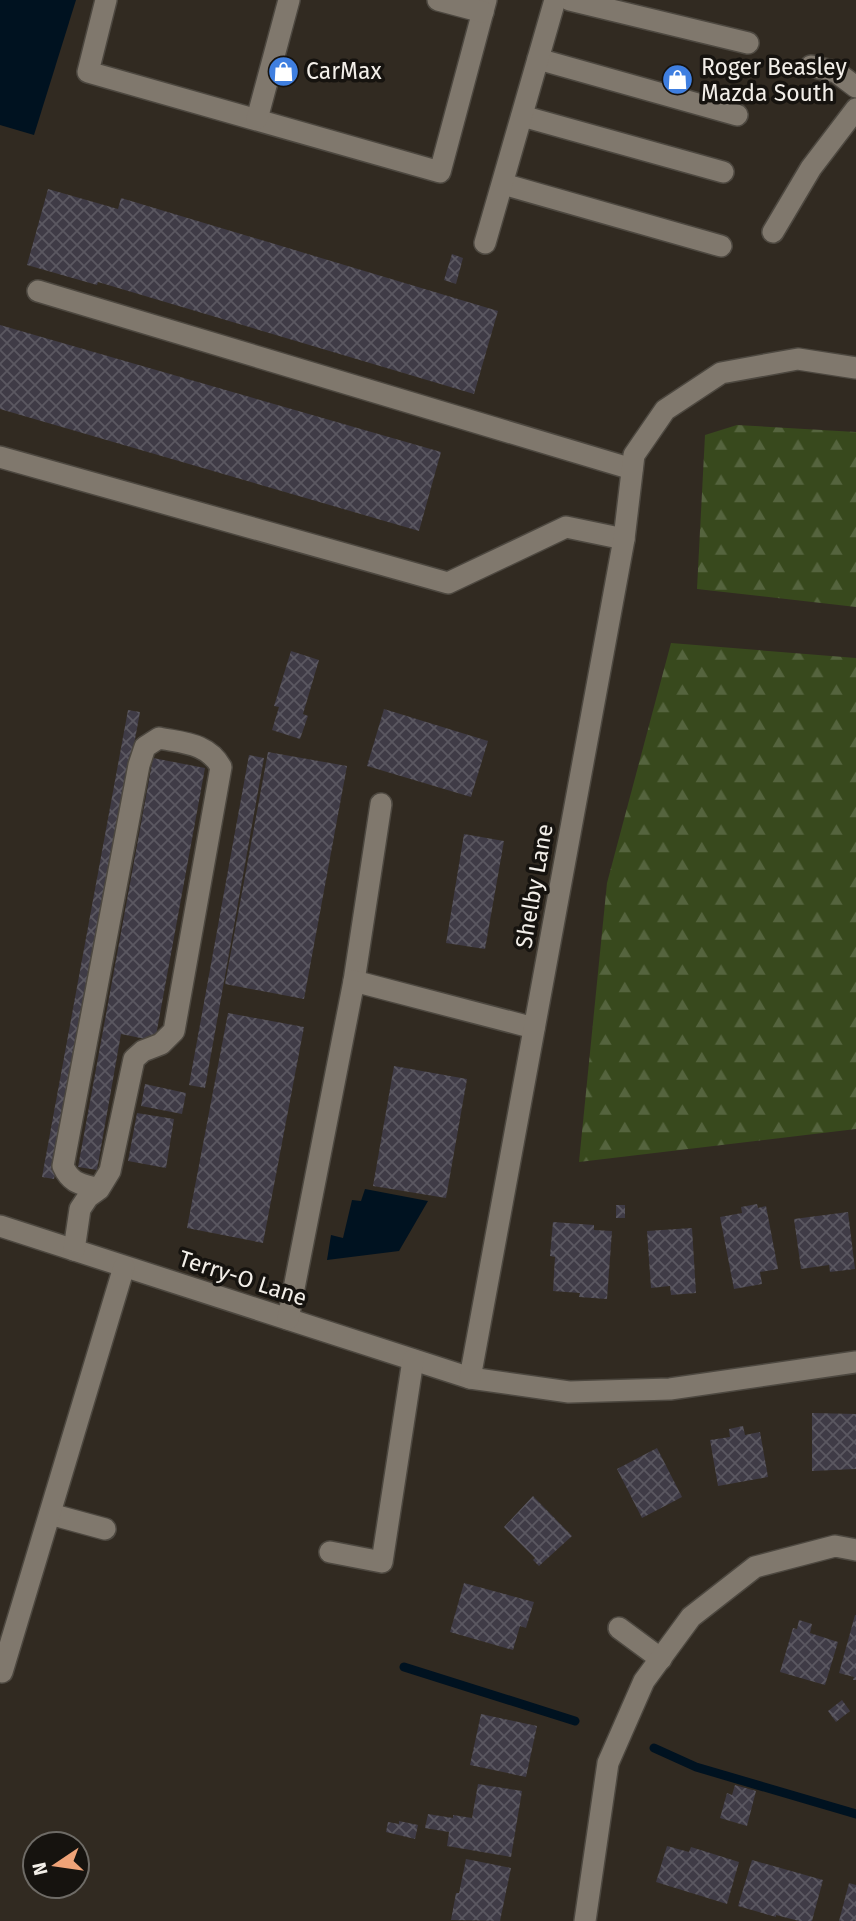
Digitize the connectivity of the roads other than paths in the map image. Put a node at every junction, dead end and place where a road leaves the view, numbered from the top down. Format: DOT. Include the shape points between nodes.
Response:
graph roads {
  1 [pos="106,0"];
  2 [pos="289,0"];
  3 [pos="438,0"];
  4 [pos="555,0"];
  5 [pos="570,0"];
  6 [pos="484,6"];
  7 [pos="748,43"];
  8 [pos="538,59"];
  9 [pos="811,65"];
  10 [pos="856,87"];
  11 [pos="856,109"];
  12 [pos="737,115"];
  13 [pos="522,116"];
  14 [pos="257,119"];
  15 [pos="723,172"];
  16 [pos="502,184"];
  17 [pos="773,232"];
  18 [pos="485,243"];
  19 [pos="721,246"];
  20 [pos="38,291"];
  21 [pos="856,368"];
  22 [pos="0,457"];
  23 [pos="632,469"];
  24 [pos="624,539"];
  25 [pos="382,804"];
  26 [pos="354,981"];
  27 [pos="534,1028"];
  28 [pos="99,1189"];
  29 [pos="0,1226"];
  30 [pos="74,1250"];
  31 [pos="124,1267"];
  32 [pos="288,1320"];
  33 [pos="413,1360"];
  34 [pos="856,1362"];
  35 [pos="470,1378"];
  36 [pos="50,1514"];
  37 [pos="105,1529"];
  38 [pos="856,1550"];
  39 [pos="330,1552"];
  40 [pos="619,1628"];
  41 [pos="661,1659"];
  42 [pos="2,1672"];
  43 [pos="585,1921"];
  1 -- 14 [label="street" via="88,72"];
  2 -- 14 [label="street"];
  3 -- 6 [label="street"];
  4 -- 8 [label="street"];
  5 -- 7 [label="street"];
  6 -- 14 [label="street" via="440,172"];
  8 -- 12 [label="street"];
  8 -- 13 [label="street"];
  9 -- 10 [label="street" via="836,72"];
  11 -- 17 [label="street" via="811,168"];
  13 -- 15 [label="street"];
  13 -- 16 [label="street"];
  16 -- 18 [label="street"];
  16 -- 19 [label="street"];
  20 -- 23 [label="street"];
  21 -- 23 [label="street, Shelby Lane" via="798,359 721,373 665,410 634,455"];
  22 -- 24 [label="street" via="447,583 566,527"];
  23 -- 24 [label="street, Shelby Lane"];
  24 -- 27 [label="street, Shelby Lane"];
  25 -- 26 [label="street"];
  26 -- 27 [label="street"];
  26 -- 32 [label="street"];
  27 -- 35 [label="street, Shelby Lane"];
  28 -- 28 [label="street" via="110,1171 134,1059 174,1031 221,767 202,747 159,738 145,747 139,765 63,1166 68,1177"];
  28 -- 30 [label="street" via="80,1209"];
  29 -- 30 [label="street, Terry-O Lane"];
  30 -- 31 [label="street, Terry-O Lane"];
  31 -- 32 [label="street, Terry-O Lane"];
  31 -- 36 [label="street"];
  32 -- 33 [label="street, Terry-O Lane"];
  33 -- 35 [label="street, Terry-O Lane"];
  33 -- 39 [label="street" via="382,1562"];
  34 -- 35 [label="street, Terry-O Lane" via="670,1390 569,1392"];
  36 -- 37 [label="street"];
  36 -- 42 [label="street"];
  38 -- 41 [label="street" via="835,1546 755,1567 691,1617"];
  40 -- 41 [label="street"];
  41 -- 43 [label="street" via="644,1681 608,1763"];
}
